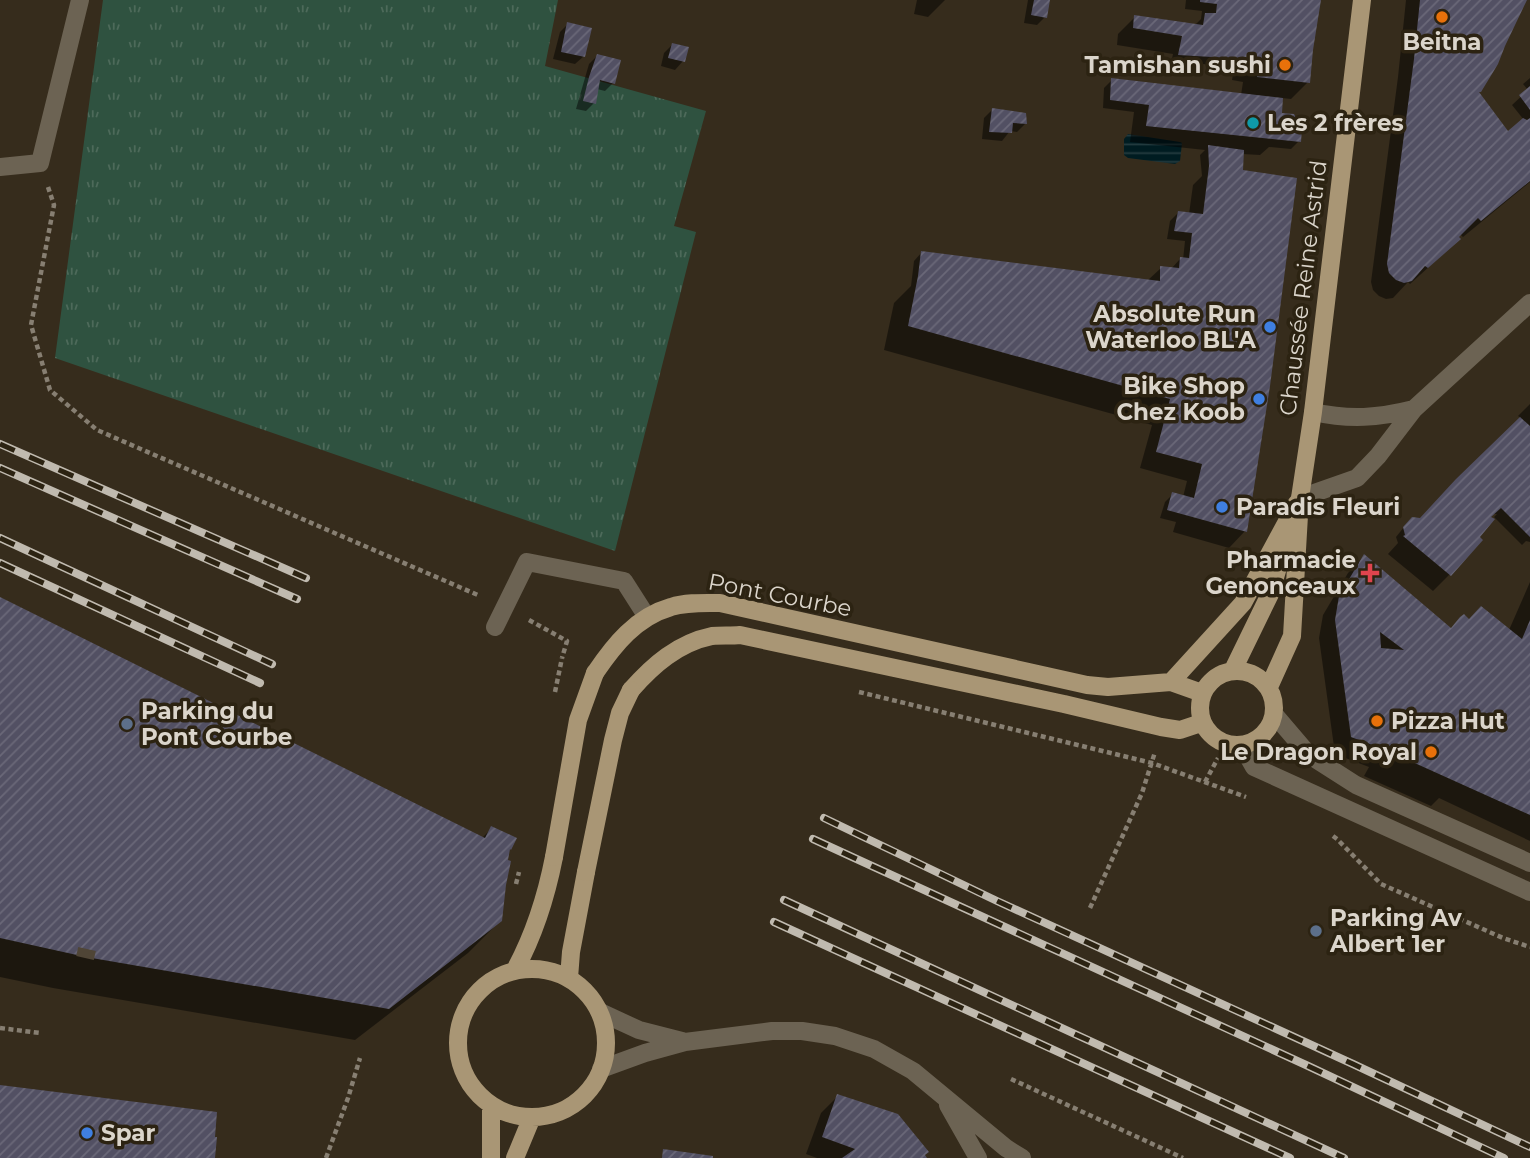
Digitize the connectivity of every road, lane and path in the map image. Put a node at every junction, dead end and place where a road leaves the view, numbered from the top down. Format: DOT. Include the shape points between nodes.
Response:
graph roads {
  1 [pos="80,0"];
  2 [pos="1362,0"];
  3 [pos="40,163"];
  4 [pos="0,167"];
  5 [pos="1530,303"];
  6 [pos="1414,408"];
  7 [pos="1313,412"];
  8 [pos="1300,498"];
  9 [pos="504,607"];
  10 [pos="647,617"];
  11 [pos="495,627"];
  12 [pos="562,658"];
  13 [pos="1233,670"];
  14 [pos="1171,682"];
  15 [pos="1269,687"];
  16 [pos="856,692"];
  17 [pos="1202,693"];
  18 [pos="1275,714"];
  19 [pos="1201,723"];
  20 [pos="1161,727"];
  21 [pos="1234,745"];
  22 [pos="1152,763"];
  23 [pos="1205,782"];
  24 [pos="1256,800"];
  25 [pos="1328,833"];
  26 [pos="1530,863"];
  27 [pos="1530,892"];
  28 [pos="1090,908"];
  29 [pos="1530,947"];
  30 [pos="515,970"];
  31 [pos="569,978"];
  32 [pos="600,1012"];
  33 [pos="0,1028"];
  34 [pos="40,1033"];
  35 [pos="685,1042"];
  36 [pos="360,1058"];
  37 [pos="601,1069"];
  38 [pos="1011,1079"];
  39 [pos="942,1096"];
  40 [pos="491,1106"];
  41 [pos="532,1117"];
  42 [pos="326,1158"];
  43 [pos="491,1158"];
  44 [pos="515,1158"];
  45 [pos="978,1158"];
  46 [pos="1022,1158"];
  47 [pos="1183,1158"];
  1 -- 3 [label="street"];
  2 -- 7 [label="main road, Chaussée Reine Astrid"];
  3 -- 4 [label="street"];
  3 -- 9 [label="path" via="54,205 31,325 50,390 97,430"];
  5 -- 6 [label="street"];
  6 -- 7 [label="street" via="1369,418"];
  6 -- 8 [label="street" via="1357,478"];
  7 -- 8 [label="main road, Chaussée Reine Astrid"];
  8 -- 13 [label="main road, Chaussée Reine Astrid" via="1270,594"];
  8 -- 14 [label="main road, Chaussée Reine Astrid" via="1243,603"];
  8 -- 15 [label="main road, Chaussée Reine Astrid" via="1292,636"];
  9 -- 10 [label="street" via="527,562 624,581"];
  9 -- 11 [label="street"];
  9 -- 12 [label="path" via="567,641"];
  10 -- 14 [label="main road, Pont Courbe" via="671,607 720,603 1087,685"];
  10 -- 30 [label="main road, Pont Courbe, bridge" via="625,634 595,673 578,720 548,890"];
  13 -- 15 [label="main road" via="1247,671"];
  13 -- 17 [label="main road" via="1218,675"];
  14 -- 17 [label="main road, Pont Courbe"];
  15 -- 18 [label="main road"];
  16 -- 22 [label="path"];
  17 -- 19 [label="main road"];
  18 -- 21 [label="main road" via="1263,735"];
  18 -- 26 [label="street" via="1309,755 1356,785"];
  19 -- 20 [label="main road, Pont Courbe" via="1180,730"];
  19 -- 21 [label="main road" via="1211,736"];
  20 -- 22 [label="path"];
  20 -- 31 [label="main road, Pont Courbe, bridge" via="740,635 713,636 689,644 649,670 631,690 620,713"];
  21 -- 23 [label="path"];
  21 -- 27 [label="street" via="1254,767"];
  22 -- 23 [label="path"];
  22 -- 28 [label="path"];
  23 -- 24 [label="path"];
  25 -- 29 [label="path" via="1381,884"];
  30 -- 31 [label="main road" via="552,970"];
  30 -- 40 [label="main road" via="480,989 460,1023 457,1043 465,1077"];
  31 -- 32 [label="main road"];
  32 -- 35 [label="street" via="639,1030"];
  32 -- 37 [label="main road" via="606,1038"];
  33 -- 34 [label="path"];
  35 -- 37 [label="street"];
  35 -- 39 [label="street" via="772,1031 835,1036 874,1049 913,1071"];
  36 -- 42 [label="path"];
  37 -- 41 [label="main road" via="593,1086 576,1102 555,1114"];
  38 -- 47 [label="path"];
  39 -- 45 [label="street"];
  39 -- 46 [label="street"];
  40 -- 41 [label="main road"];
  40 -- 43 [label="main road"];
  41 -- 44 [label="main road"];
}
